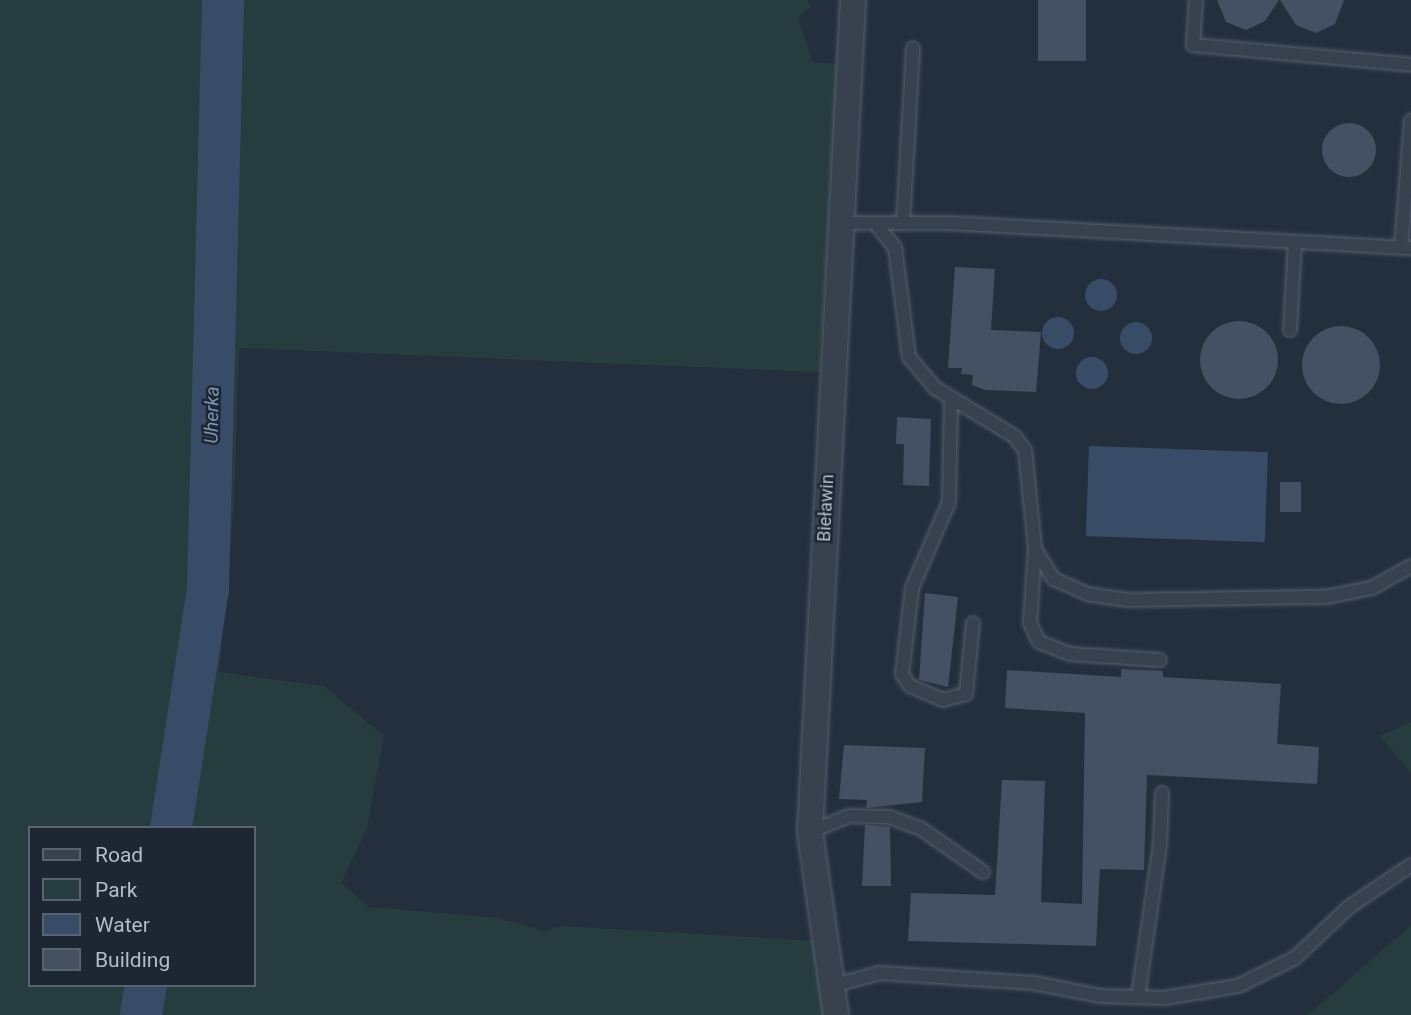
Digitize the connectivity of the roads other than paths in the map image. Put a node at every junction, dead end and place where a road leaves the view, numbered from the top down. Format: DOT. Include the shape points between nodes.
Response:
graph roads {
  1 [pos="853,0"];
  2 [pos="1196,0"];
  3 [pos="913,48"];
  4 [pos="1411,65"];
  5 [pos="1411,120"];
  6 [pos="840,223"];
  7 [pos="875,223"];
  8 [pos="904,223"];
  9 [pos="1295,242"];
  10 [pos="1406,248"];
  11 [pos="1290,330"];
  12 [pos="951,398"];
  13 [pos="1035,549"];
  14 [pos="1411,566"];
  15 [pos="972,624"];
  16 [pos="1160,660"];
  17 [pos="1162,793"];
  18 [pos="810,832"];
  19 [pos="1411,865"];
  20 [pos="983,872"];
  21 [pos="831,986"];
  22 [pos="1138,997"];
  23 [pos="836,1015"];
  1 -- 6 [label="street, Bieławin"];
  2 -- 4 [label="lane" via="1193,45"];
  3 -- 8 [label="lane"];
  5 -- 10 [label="lane"];
  6 -- 7 [label="lane"];
  6 -- 18 [label="street, Bieławin"];
  7 -- 8 [label="lane"];
  7 -- 12 [label="lane" via="895,248 909,356"];
  8 -- 9 [label="lane"];
  9 -- 10 [label="lane"];
  9 -- 11 [label="lane"];
  12 -- 13 [label="lane" via="1014,436 1025,450"];
  12 -- 15 [label="lane" via="949,502 912,588 902,674 910,686 943,700 965,694"];
  13 -- 14 [label="lane" via="1054,579 1087,594 1127,600 1326,597 1372,587"];
  13 -- 16 [label="lane" via="1030,623 1039,642 1070,654"];
  17 -- 22 [label="lane" via="1160,845"];
  18 -- 20 [label="lane" via="849,816 889,817 920,828"];
  18 -- 21 [label="street, Bieławin"];
  19 -- 22 [label="lane" via="1349,907 1295,958 1238,986"];
  21 -- 22 [label="lane" via="880,972"];
  21 -- 23 [label="street, Bieławin"];
}
